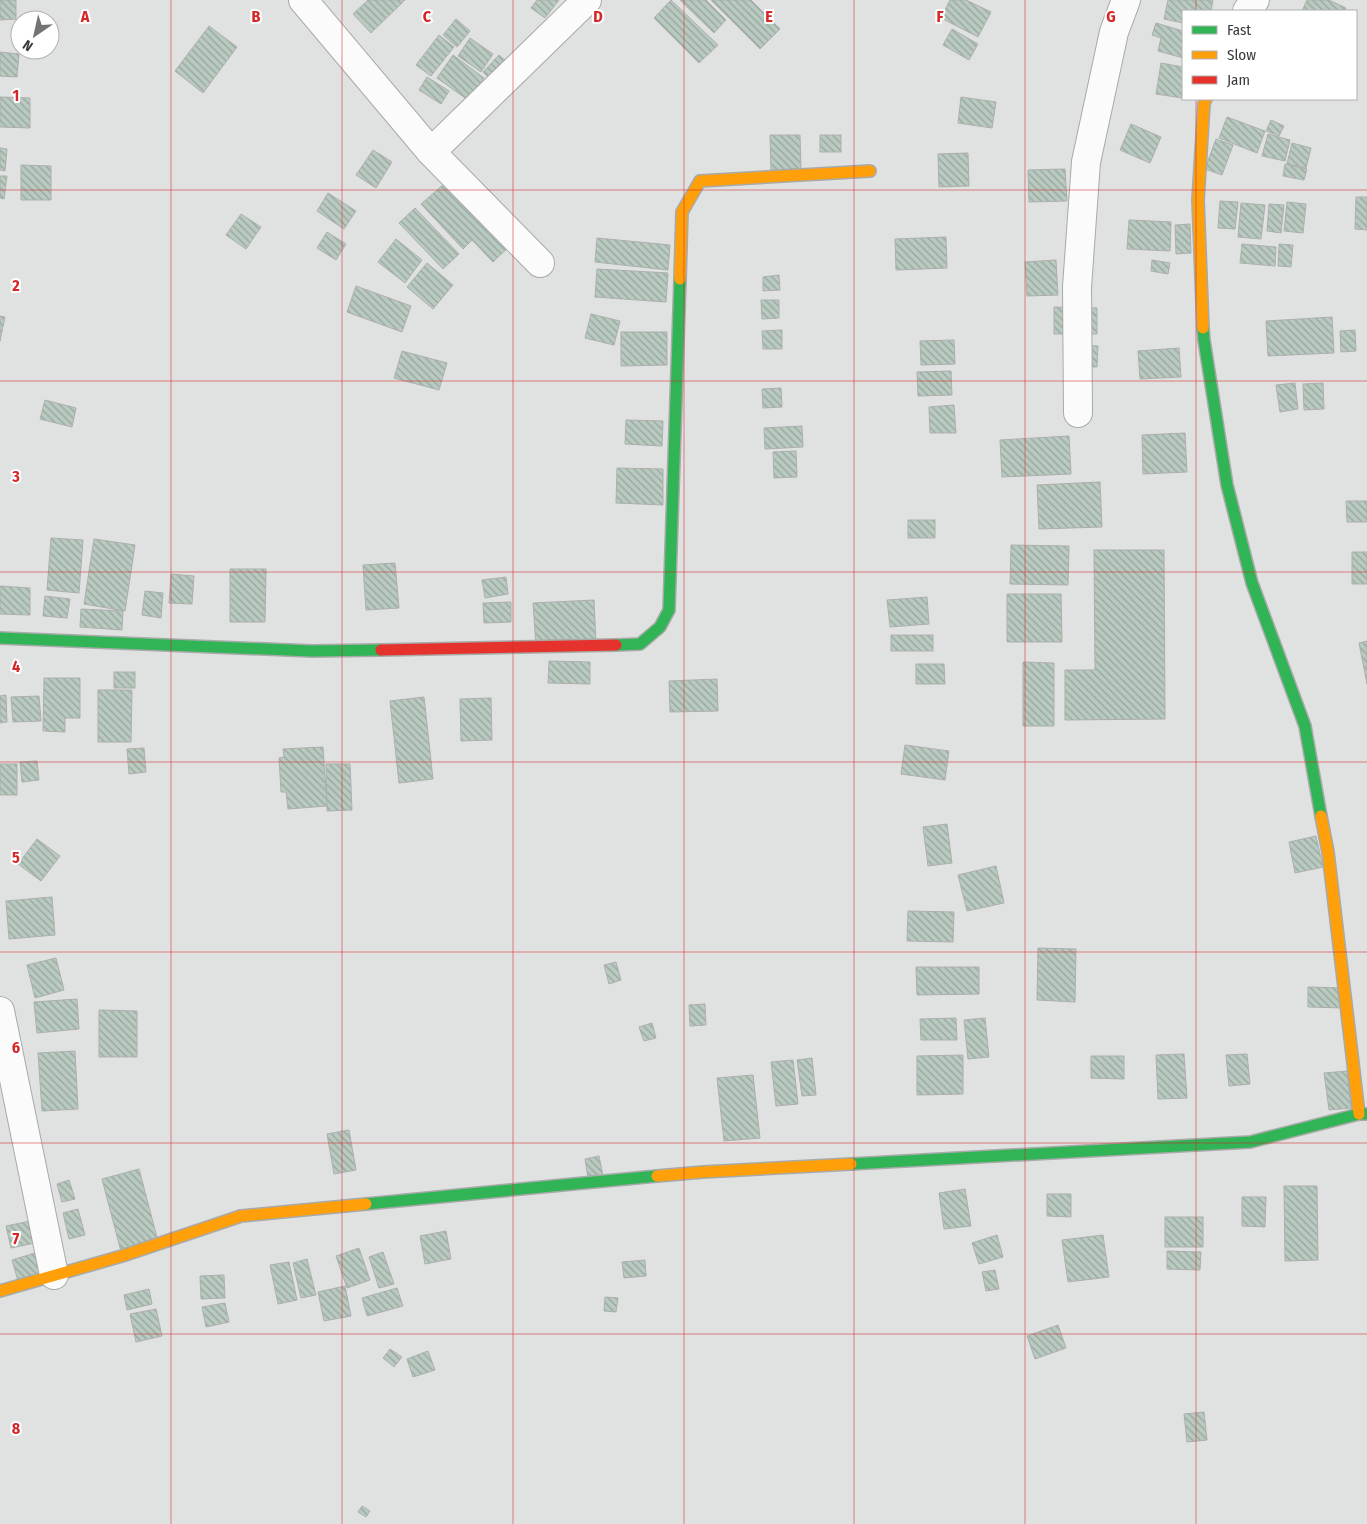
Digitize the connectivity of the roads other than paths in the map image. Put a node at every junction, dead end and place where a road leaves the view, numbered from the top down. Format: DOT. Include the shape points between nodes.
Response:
graph roads {
  1 [pos="303,0"];
  2 [pos="586,0"];
  3 [pos="1126,0"];
  4 [pos="1206,100"];
  5 [pos="431,152"];
  6 [pos="870,171"];
  7 [pos="540,262"];
  8 [pos="1078,413"];
  9 [pos="0,638"];
  10 [pos="0,1011"];
  11 [pos="1363,1114"];
  12 [pos="54,1275"];
  13 [pos="0,1291"];
  1 -- 5 [label="street"];
  2 -- 5 [label="street"];
  3 -- 8 [label="street" via="1114,32 1086,162 1077,287"];
  4 -- 11 [label="street" via="1198,200 1204,340 1227,485 1252,584 1305,726 1328,852"];
  5 -- 7 [label="street"];
  6 -- 9 [label="street" via="700,180 682,212 669,610 660,628 640,644 312,651"];
  10 -- 12 [label="street"];
  11 -- 12 [label="street" via="1250,1142 703,1172 241,1216"];
  12 -- 13 [label="street"];
}
